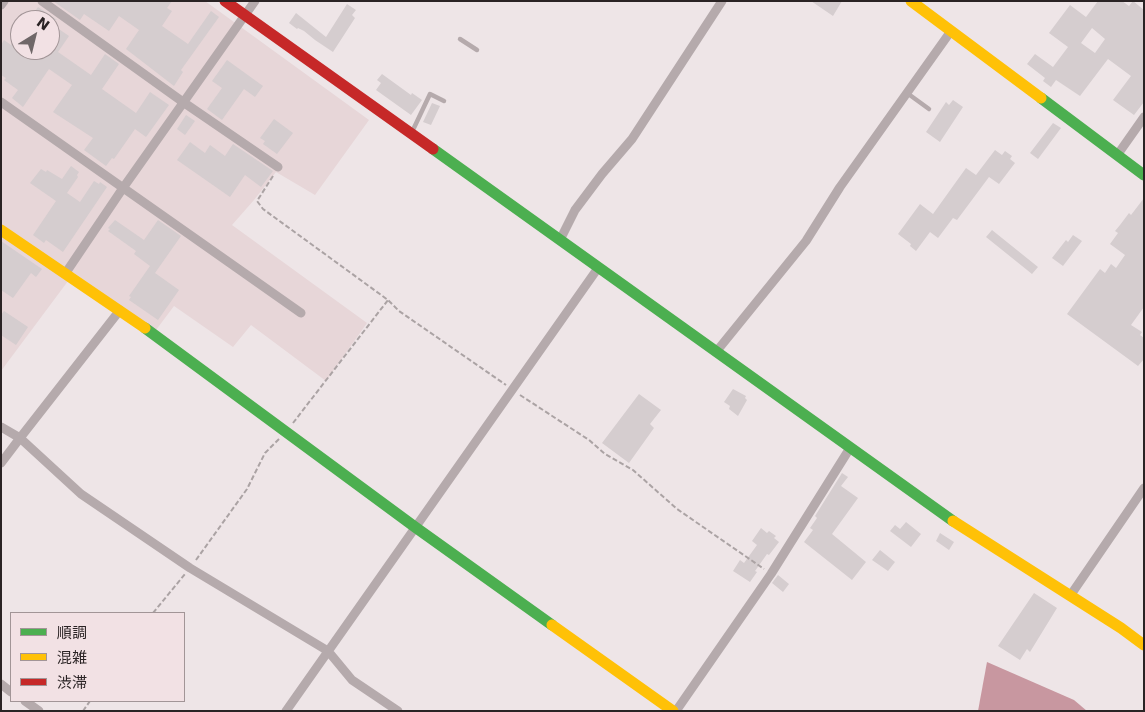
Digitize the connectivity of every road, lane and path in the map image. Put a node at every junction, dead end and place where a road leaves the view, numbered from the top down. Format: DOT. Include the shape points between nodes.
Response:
graph roads {
  1 [pos="4,1"];
  2 [pos="42,1"];
  3 [pos="225,1"];
  4 [pos="255,1"];
  5 [pos="722,1"];
  6 [pos="911,1"];
  7 [pos="1,5"];
  8 [pos="245,16"];
  9 [pos="951,31"];
  10 [pos="460,39"];
  11 [pos="477,50"];
  12 [pos="907,94"];
  13 [pos="444,101"];
  14 [pos="1,102"];
  15 [pos="183,102"];
  16 [pos="929,109"];
  17 [pos="1144,117"];
  18 [pos="412,134"];
  19 [pos="1118,154"];
  20 [pos="278,167"];
  21 [pos="1144,175"];
  22 [pos="123,188"];
  23 [pos="1,230"];
  24 [pos="560,240"];
  25 [pos="598,268"];
  26 [pos="65,274"];
  27 [pos="388,300"];
  28 [pos="120,310"];
  29 [pos="300,313"];
  30 [pos="716,352"];
  31 [pos="512,389"];
  32 [pos="1,427"];
  33 [pos="285,433"];
  34 [pos="20,438"];
  35 [pos="850,448"];
  36 [pos="1,463"];
  37 [pos="1144,488"];
  38 [pos="416,527"];
  39 [pos="190,568"];
  40 [pos="771,574"];
  41 [pos="1070,596"];
  42 [pos="154,612"];
  43 [pos="1144,644"];
  44 [pos="328,651"];
  45 [pos="26,702"];
  46 [pos="39,711"];
  47 [pos="286,711"];
  48 [pos="398,711"];
  49 [pos="674,711"];
  1 -- 7 [label="street"];
  2 -- 15 [label="street"];
  3 -- 8 [label="street"];
  4 -- 8 [label="street"];
  5 -- 24 [label="street" via="632,139 575,210"];
  6 -- 9 [label="street"];
  8 -- 15 [label="street"];
  8 -- 18 [label="street"];
  9 -- 12 [label="street"];
  9 -- 19 [label="street"];
  10 -- 11 [label="lane"];
  12 -- 16 [label="lane"];
  12 -- 30 [label="street" via="840,187 806,241"];
  13 -- 18 [label="lane" via="430,94"];
  14 -- 22 [label="street"];
  15 -- 20 [label="street"];
  15 -- 22 [label="street"];
  17 -- 19 [label="street"];
  18 -- 24 [label="street"];
  19 -- 21 [label="street"];
  20 -- 27 [label="path" via="257,201 263,209"];
  22 -- 26 [label="street"];
  22 -- 29 [label="street"];
  23 -- 26 [label="street"];
  24 -- 25 [label="street"];
  25 -- 30 [label="street"];
  25 -- 31 [label="street"];
  26 -- 28 [label="street"];
  27 -- 31 [label="path"];
  27 -- 33 [label="path"];
  28 -- 33 [label="street"];
  28 -- 34 [label="street"];
  30 -- 35 [label="street"];
  31 -- 38 [label="street"];
  31 -- 40 [label="path" via="589,440 604,454 633,470 677,509"];
  32 -- 34 [label="street"];
  33 -- 38 [label="street"];
  33 -- 39 [label="path" via="265,453 247,489"];
  34 -- 36 [label="street"];
  34 -- 39 [label="street" via="81,494"];
  35 -- 40 [label="street"];
  35 -- 41 [label="street" via="954,522"];
  37 -- 41 [label="street"];
  38 -- 44 [label="street"];
  38 -- 49 [label="street"];
  39 -- 42 [label="path"];
  39 -- 44 [label="street"];
  40 -- 49 [label="street"];
  41 -- 43 [label="street"];
  44 -- 47 [label="street"];
  44 -- 48 [label="street" via="352,680"];
  45 -- 46 [label="street"];
}
